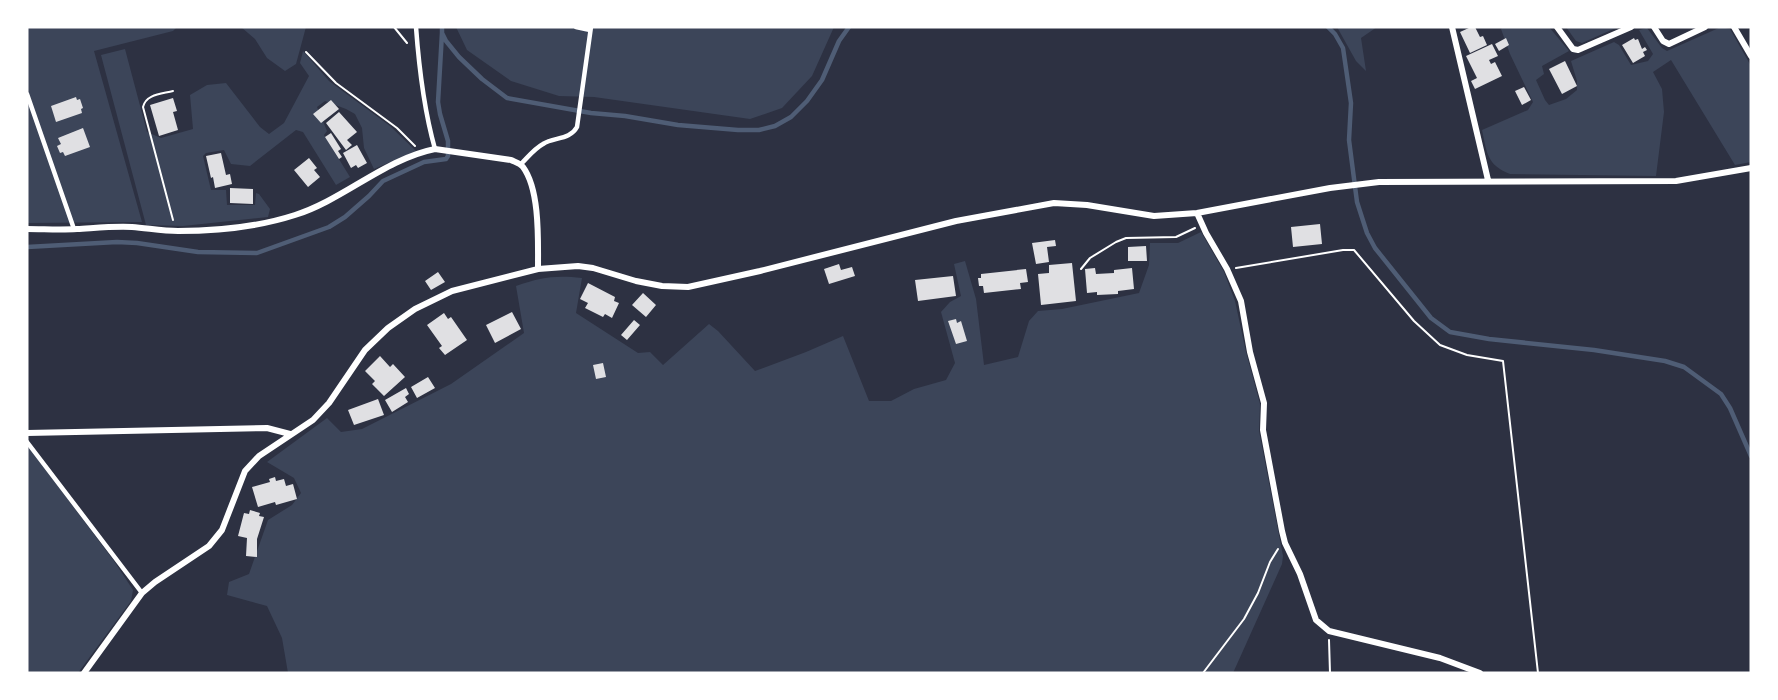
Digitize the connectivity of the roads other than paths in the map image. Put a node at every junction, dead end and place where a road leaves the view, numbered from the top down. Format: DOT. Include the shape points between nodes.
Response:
graph roads {
  1 [pos="416,27"];
  2 [pos="576,27"];
  3 [pos="1452,27"];
  4 [pos="1557,27"];
  5 [pos="1631,27"];
  6 [pos="1654,27"];
  7 [pos="1705,27"];
  8 [pos="1734,27"];
  9 [pos="591,28"];
  10 [pos="1751,56"];
  11 [pos="27,94"];
  12 [pos="435,149"];
  13 [pos="521,164"];
  14 [pos="1751,168"];
  15 [pos="1488,180"];
  16 [pos="1197,213"];
  17 [pos="27,229"];
  18 [pos="74,229"];
  19 [pos="538,269"];
  20 [pos="27,433"];
  21 [pos="291,434"];
  22 [pos="27,442"];
  23 [pos="142,592"];
  24 [pos="84,673"];
  25 [pos="1480,673"];
  1 -- 12 [label="lane" via="428,124"];
  2 -- 9 [label="lane"];
  3 -- 15 [label="street"];
  4 -- 5 [label="street" via="1573,49 1578,50"];
  6 -- 7 [label="street" via="1669,44"];
  8 -- 10 [label="street"];
  9 -- 13 [label="lane" via="574,133 540,145"];
  11 -- 18 [label="lane"];
  12 -- 13 [label="street"];
  12 -- 18 [label="street" via="297,214 268,222 176,231 130,227"];
  13 -- 19 [label="street" via="529,179 538,218"];
  14 -- 15 [label="street" via="1676,181"];
  15 -- 16 [label="street" via="1342,186"];
  16 -- 19 [label="street" via="1154,216 1054,202 956,220 688,287 636,281 578,266"];
  16 -- 25 [label="street" via="1240,301 1264,403 1263,430 1285,543 1316,620 1329,631 1440,658"];
  17 -- 18 [label="street"];
  19 -- 21 [label="street" via="452,291 415,309 365,350 329,404"];
  20 -- 21 [label="street" via="267,428"];
  21 -- 23 [label="street" via="245,471 222,530 209,546"];
  22 -- 23 [label="lane"];
  23 -- 24 [label="street"];
}
